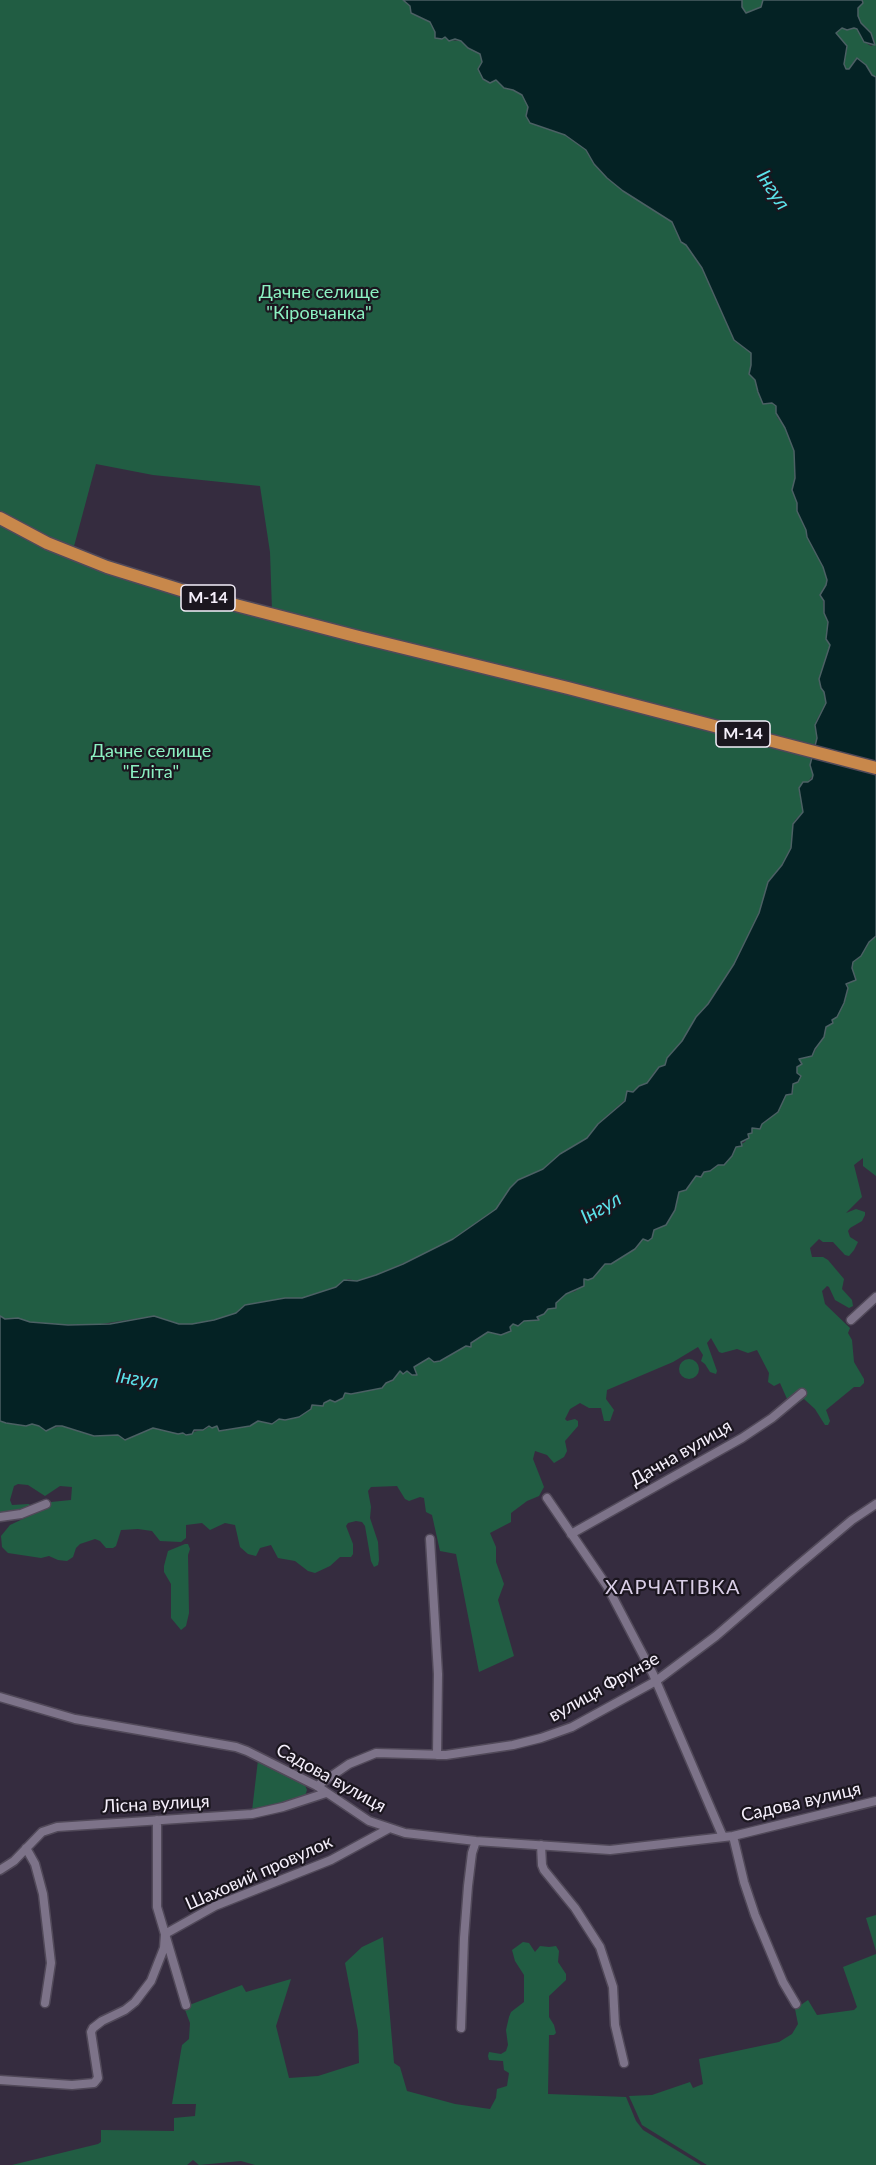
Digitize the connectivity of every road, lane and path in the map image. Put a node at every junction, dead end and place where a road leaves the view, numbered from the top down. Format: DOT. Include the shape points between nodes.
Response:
graph roads {
  1 [pos="0,518"];
  2 [pos="876,768"];
  3 [pos="876,1297"];
  4 [pos="851,1320"];
  5 [pos="802,1393"];
  6 [pos="547,1498"];
  7 [pos="46,1504"];
  8 [pos="876,1504"];
  9 [pos="0,1517"];
  10 [pos="571,1534"];
  11 [pos="430,1539"];
  12 [pos="656,1681"];
  13 [pos="0,1697"];
  14 [pos="437,1755"];
  15 [pos="317,1786"];
  16 [pos="327,1793"];
  17 [pos="876,1801"];
  18 [pos="157,1820"];
  19 [pos="388,1828"];
  20 [pos="728,1836"];
  21 [pos="476,1841"];
  22 [pos="541,1845"];
  23 [pos="26,1848"];
  24 [pos="0,1870"];
  25 [pos="165,1934"];
  26 [pos="45,2003"];
  27 [pos="796,2004"];
  28 [pos="186,2005"];
  29 [pos="461,2028"];
  30 [pos="624,2063"];
  31 [pos="0,2080"];
  1 -- 2 [label="highway, М-14" via="47,543 107,567 197,595"];
  3 -- 4 [label="street"];
  5 -- 10 [label="street, Дачна вулиця" via="742,1438"];
  6 -- 10 [label="street, Садова вулиця"];
  7 -- 9 [label="street"];
  8 -- 12 [label="street, вулиця Фрунзе"];
  10 -- 12 [label="street, Садова вулиця" via="607,1586"];
  11 -- 14 [label="street" via="438,1674"];
  12 -- 14 [label="street, вулиця Фрунзе" via="572,1727 541,1738"];
  12 -- 20 [label="street, Садова вулиця"];
  13 -- 15 [label="street, Садова вулиця" via="75,1719 236,1747"];
  14 -- 15 [label="street, вулиця Фрунзе" via="376,1753 349,1764"];
  15 -- 16 [label="street, Садова вулиця"];
  16 -- 18 [label="street, Лісна вулиця" via="252,1814"];
  16 -- 19 [label="street, Садова вулиця" via="355,1813"];
  17 -- 20 [label="street, Садова вулиця"];
  18 -- 23 [label="street, Лісна вулиця" via="57,1827 42,1832"];
  18 -- 25 [label="street" via="157,1907"];
  19 -- 21 [label="street, Садова вулиця"];
  19 -- 25 [label="street, Шаховий провулок" via="331,1860 215,1906"];
  20 -- 22 [label="street, Садова вулиця" via="610,1850"];
  20 -- 27 [label="street, Садова вулиця" via="755,1914"];
  21 -- 22 [label="street, Садова вулиця"];
  21 -- 29 [label="street" via="467,1896"];
  22 -- 30 [label="street" via="544,1870 575,1908 606,1962"];
  23 -- 24 [label="street, Лісна вулиця"];
  23 -- 26 [label="street" via="43,1894 51,1963"];
  25 -- 28 [label="street"];
  25 -- 31 [label="street" via="164,1948 151,1981 135,2002 93,2028 98,2078 94,2083"];
}
